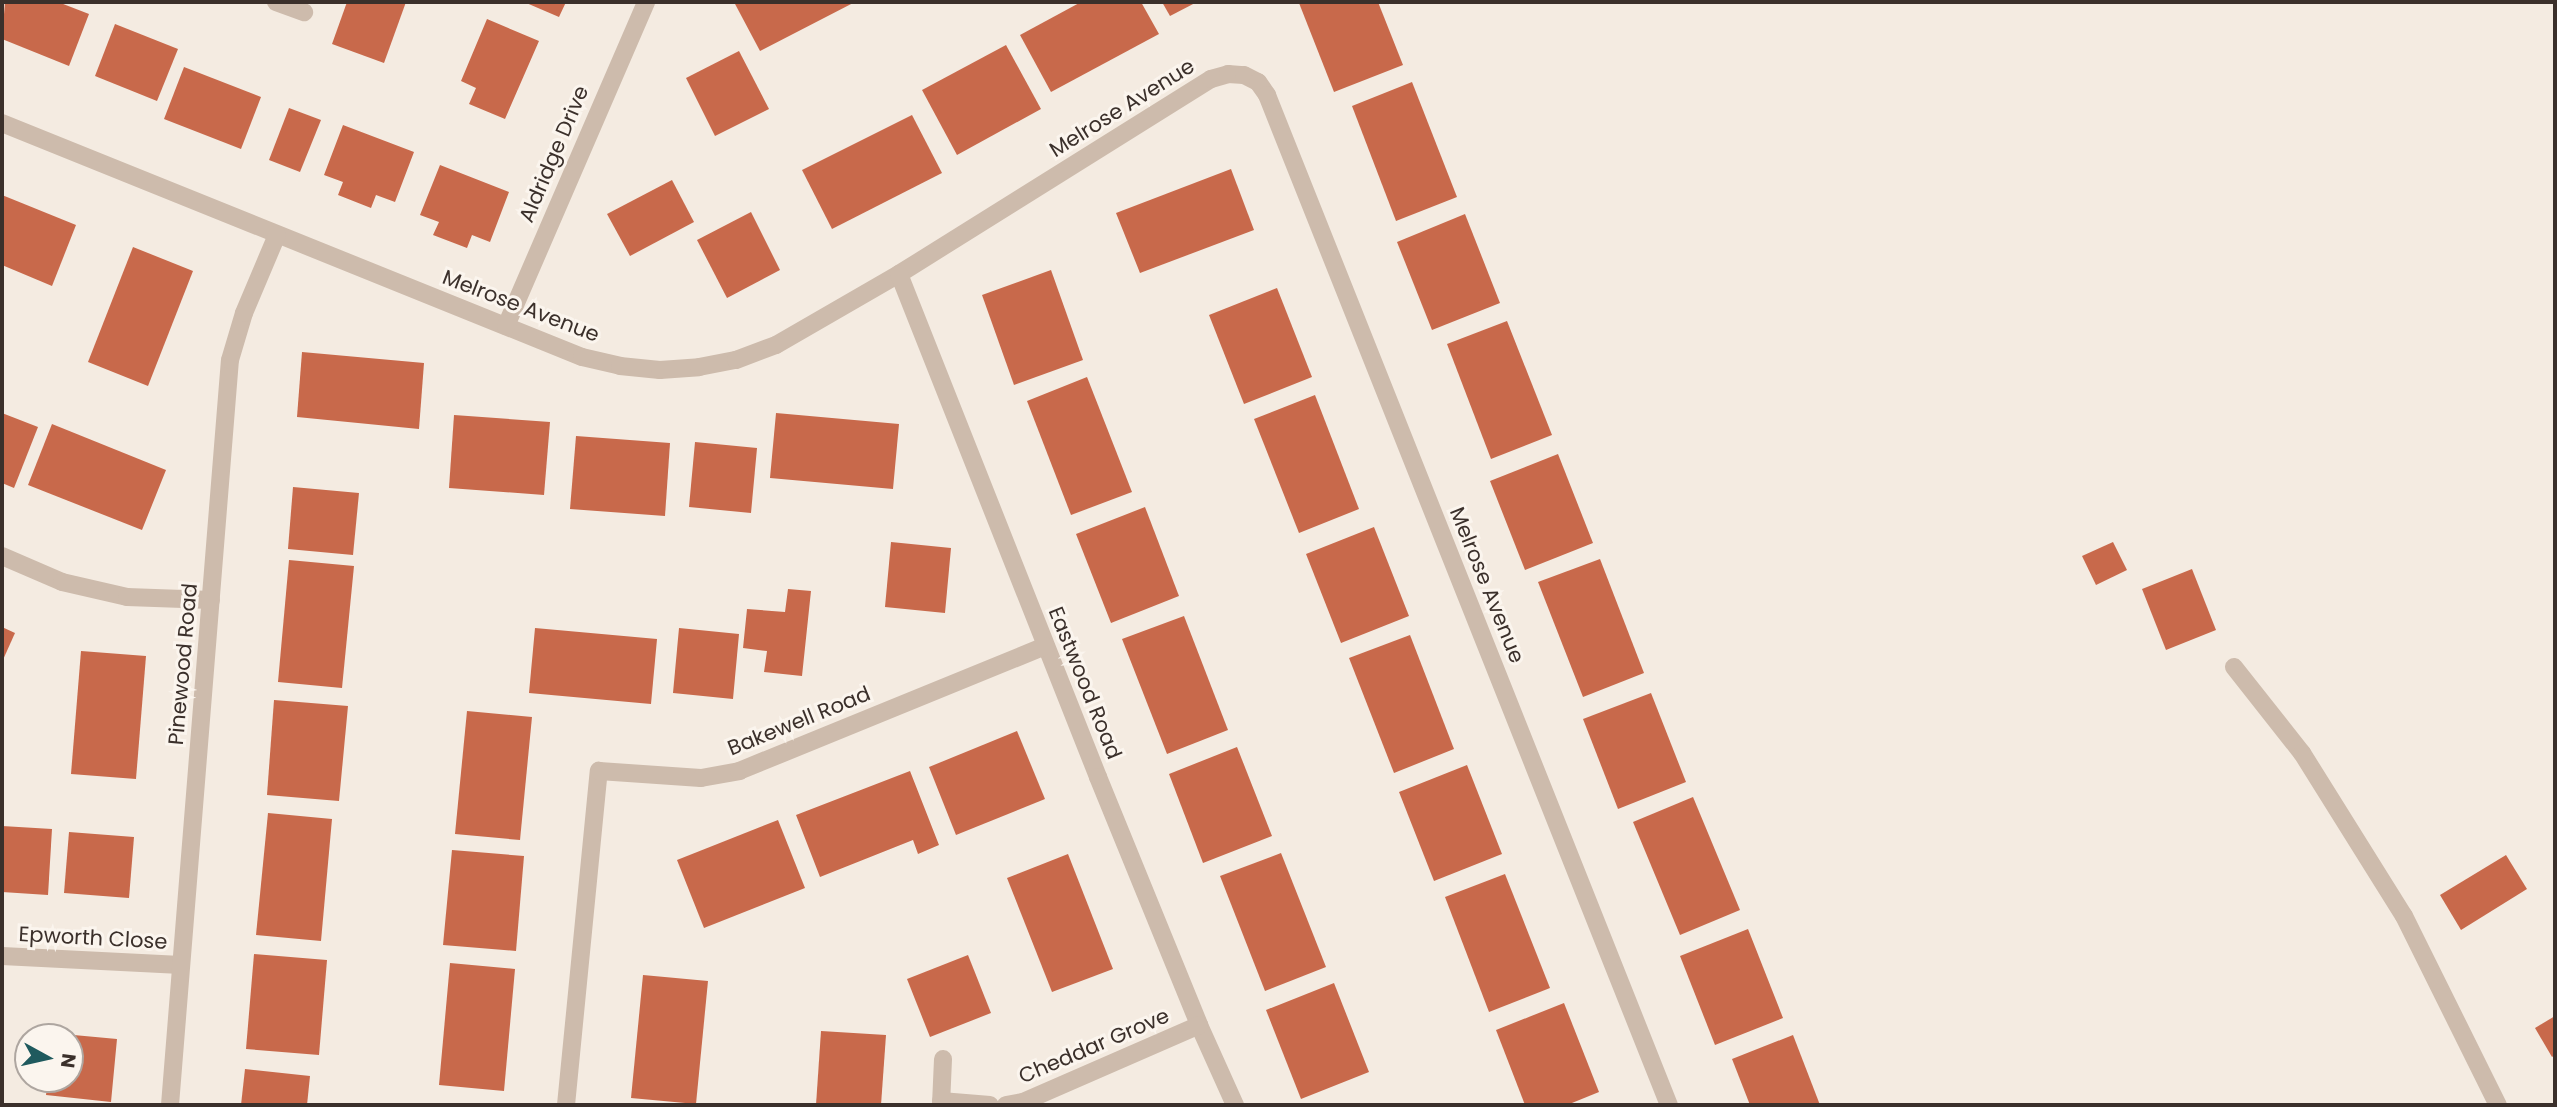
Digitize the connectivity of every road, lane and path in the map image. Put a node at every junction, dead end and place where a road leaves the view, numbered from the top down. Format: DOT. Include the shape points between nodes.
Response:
graph roads {
  1 [pos="276,2"];
  2 [pos="646,2"];
  3 [pos="304,12"];
  4 [pos="2,123"];
  5 [pos="277,235"];
  6 [pos="899,274"];
  7 [pos="506,326"];
  8 [pos="2,556"];
  9 [pos="211,600"];
  10 [pos="1045,646"];
  11 [pos="2234,667"];
  12 [pos="2,956"];
  13 [pos="181,965"];
  14 [pos="1199,1026"];
  15 [pos="943,1059"];
  16 [pos="941,1103"];
  17 [pos="170,1105"];
  18 [pos="566,1105"];
  19 [pos="990,1105"];
  20 [pos="1006,1105"];
  21 [pos="1235,1105"];
  22 [pos="1670,1105"];
  23 [pos="2498,1105"];
  1 -- 3 [label="street"];
  2 -- 7 [label="street, Aldridge Drive"];
  4 -- 5 [label="street, Melrose Avenue"];
  5 -- 7 [label="street, Melrose Avenue"];
  5 -- 9 [label="street, Pinewood Road" via="240,323 230,360"];
  6 -- 7 [label="street, Melrose Avenue" via="776,345 699,368 620,366 582,357"];
  6 -- 10 [label="street, Eastwood Road"];
  6 -- 22 [label="street, Melrose Avenue" via="1211,79 1244,75 1258,82 1268,95"];
  8 -- 9 [label="street" via="62,582 127,597"];
  9 -- 13 [label="street, Pinewood Road"];
  10 -- 14 [label="street, Eastwood Road"];
  10 -- 18 [label="street, Bakewell Road" via="739,771 701,778 599,771"];
  11 -- 23 [label="street" via="2302,753 2404,916"];
  12 -- 13 [label="street, Epworth Close"];
  13 -- 17 [label="street, Pinewood Road"];
  14 -- 20 [label="street, Cheddar Grove" via="1023,1102"];
  14 -- 21 [label="street, Eastwood Road"];
  15 -- 16 [label="street"];
  16 -- 19 [label="street"];
}
